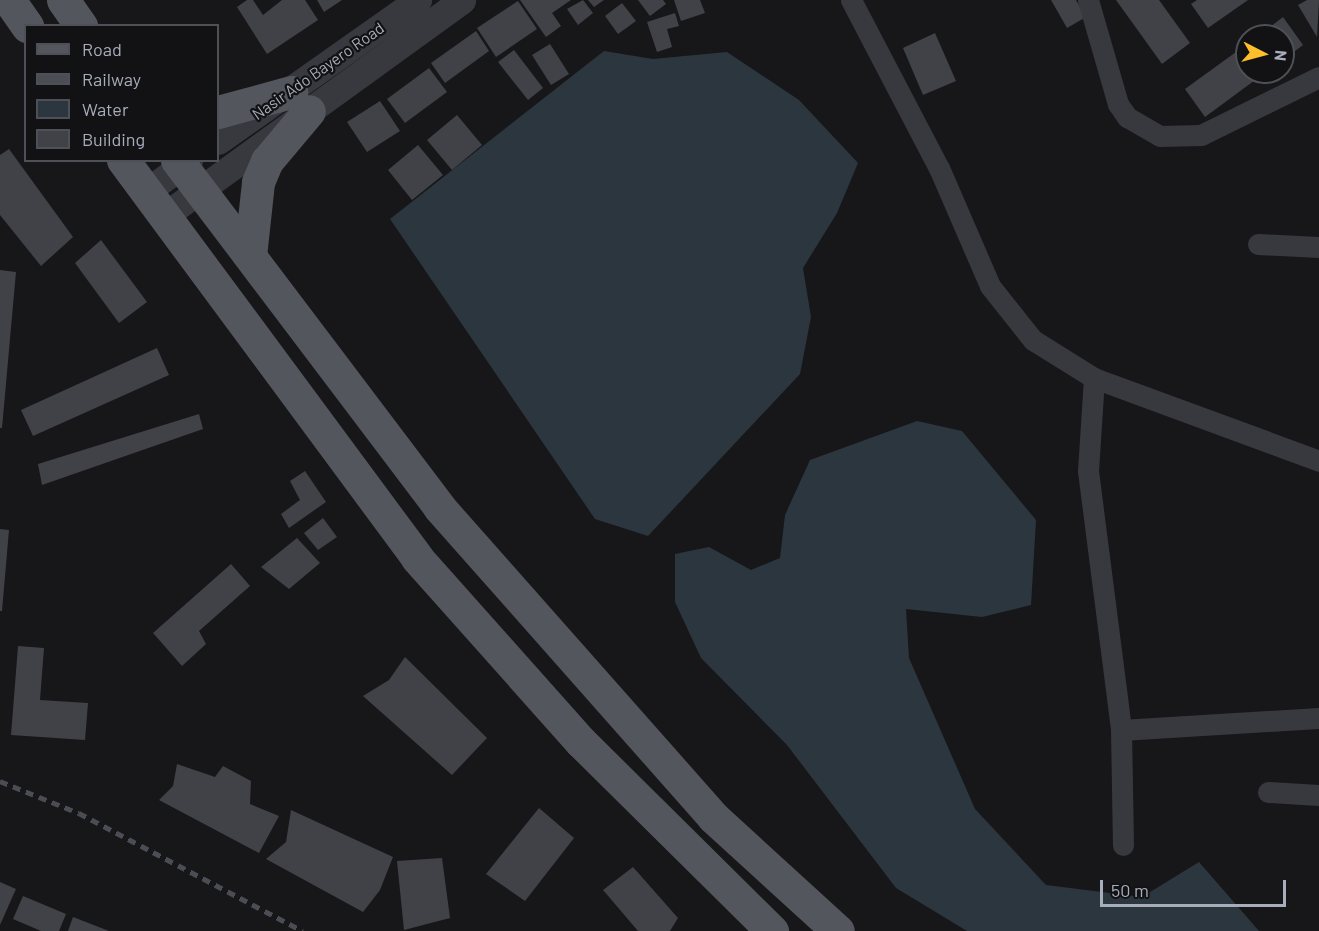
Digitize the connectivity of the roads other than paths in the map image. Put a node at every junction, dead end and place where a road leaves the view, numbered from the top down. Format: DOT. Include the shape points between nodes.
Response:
graph roads {
  1 [pos="9,0"];
  2 [pos="63,0"];
  3 [pos="418,0"];
  4 [pos="462,0"];
  5 [pos="850,0"];
  6 [pos="1088,0"];
  7 [pos="26,24"];
  8 [pos="80,24"];
  9 [pos="1319,77"];
  10 [pos="300,101"];
  11 [pos="219,112"];
  12 [pos="219,141"];
  13 [pos="219,150"];
  14 [pos="124,162"];
  15 [pos="187,169"];
  16 [pos="155,204"];
  17 [pos="1258,244"];
  18 [pos="1319,247"];
  19 [pos="250,256"];
  20 [pos="339,376"];
  21 [pos="1094,378"];
  22 [pos="302,404"];
  23 [pos="1319,461"];
  24 [pos="1319,718"];
  25 [pos="1121,730"];
  26 [pos="1268,792"];
  27 [pos="1319,795"];
  28 [pos="726,828"];
  29 [pos="1123,844"];
  30 [pos="699,860"];
  31 [pos="772,931"];
  32 [pos="838,931"];
  1 -- 7 [label="main road"];
  2 -- 8 [label="main road"];
  3 -- 10 [label="street, Nasir Ado Bayero Road"];
  4 -- 10 [label="street"];
  5 -- 21 [label="street" via="939,168 990,286 1033,340"];
  6 -- 9 [label="street" via="1118,104 1127,117 1160,136 1201,135"];
  10 -- 11 [label="main road"];
  10 -- 12 [label="street, Nasir Ado Bayero Road"];
  10 -- 13 [label="street"];
  10 -- 19 [label="main road" via="258,182"];
  14 -- 16 [label="main road"];
  15 -- 16 [label="street"];
  15 -- 19 [label="main road"];
  16 -- 22 [label="main road"];
  17 -- 18 [label="street"];
  19 -- 20 [label="main road"];
  20 -- 22 [label="main road"];
  20 -- 28 [label="main road" via="439,507"];
  21 -- 23 [label="street"];
  21 -- 25 [label="street" via="1087,444 1090,501"];
  22 -- 30 [label="main road" via="417,558 581,742"];
  24 -- 25 [label="street"];
  25 -- 29 [label="street"];
  26 -- 27 [label="street"];
  28 -- 30 [label="main road"];
  28 -- 32 [label="main road"];
  30 -- 31 [label="main road"];
}
